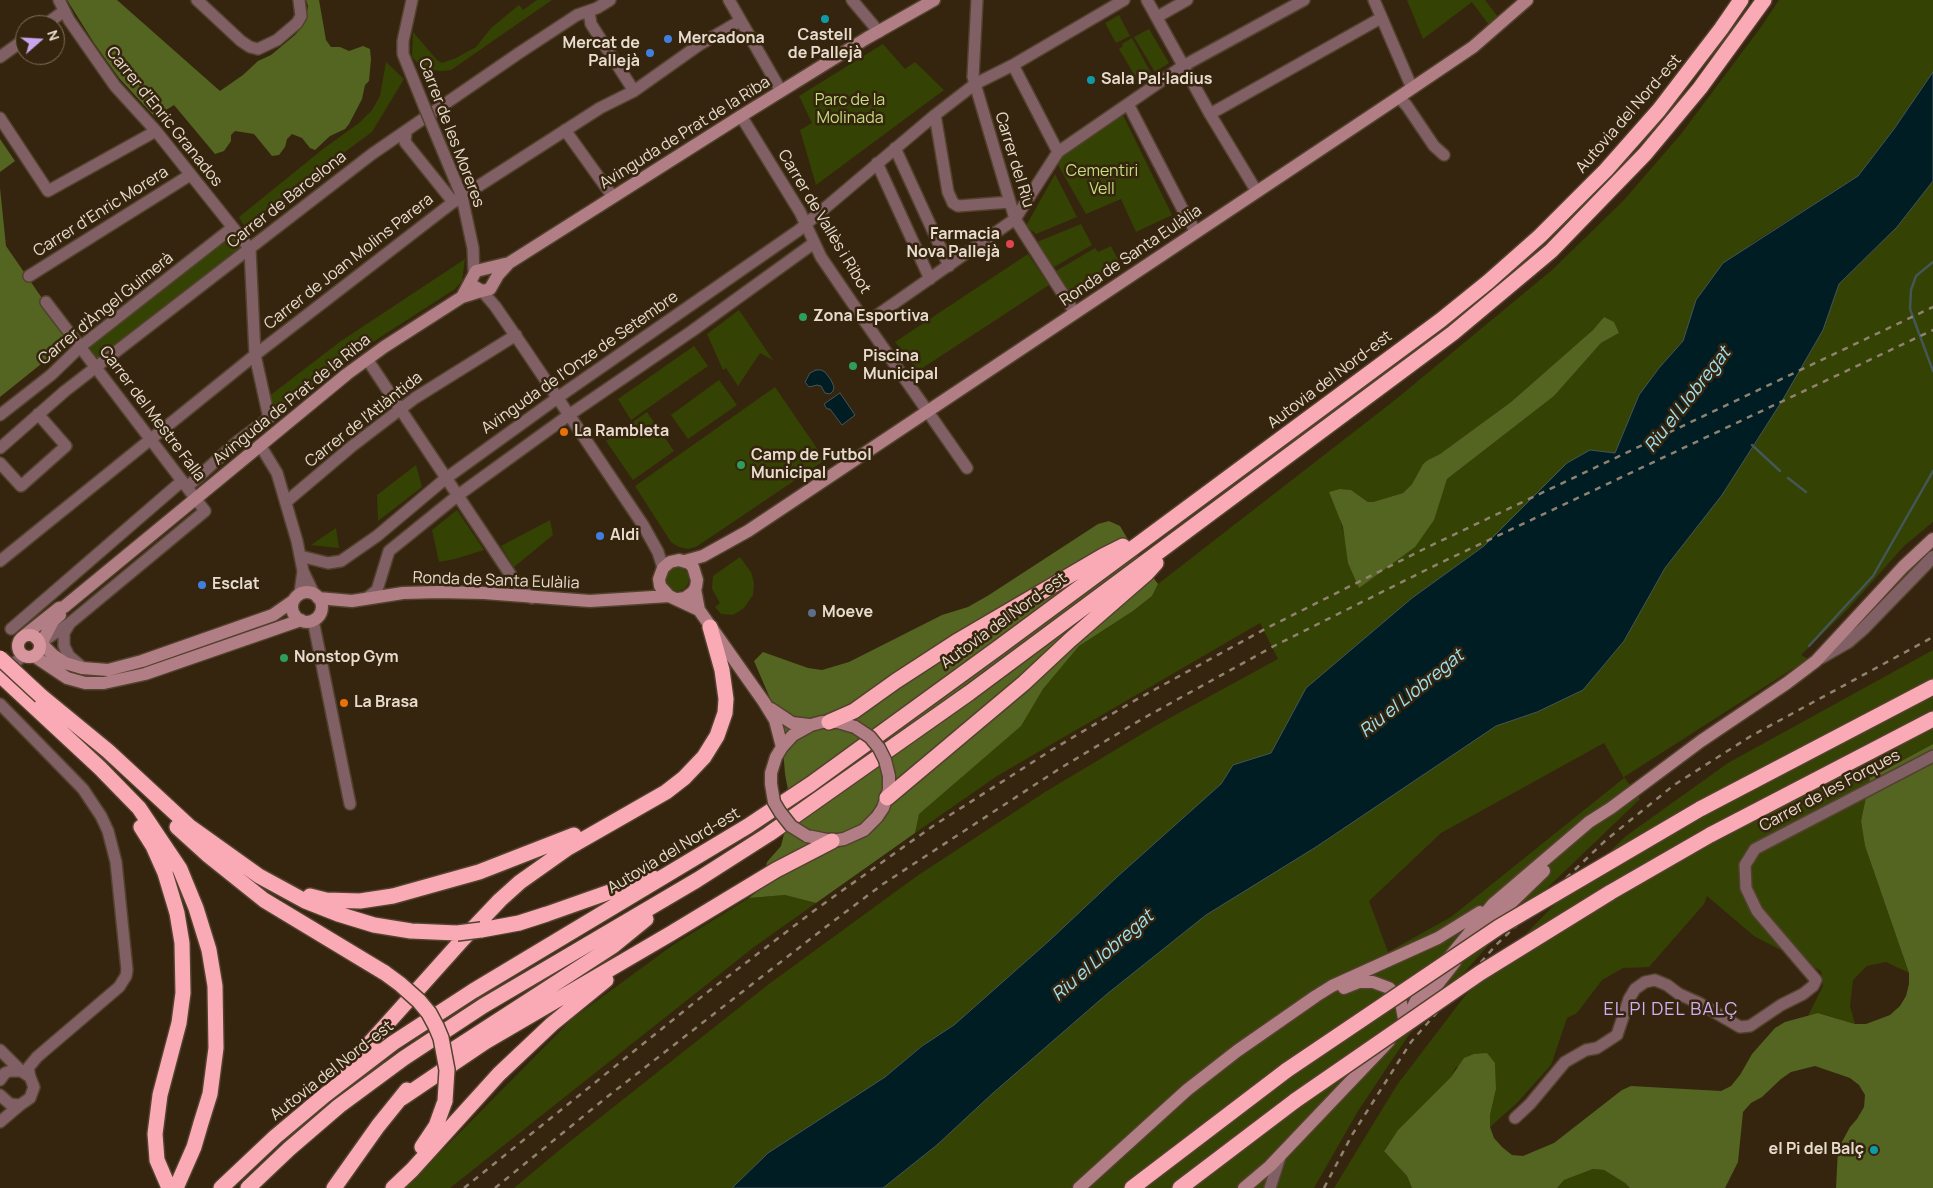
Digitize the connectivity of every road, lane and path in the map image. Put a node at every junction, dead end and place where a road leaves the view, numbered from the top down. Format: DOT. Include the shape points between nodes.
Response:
graph roads {
  1 [pos="59,0"];
  2 [pos="197,0"];
  3 [pos="299,0"];
  4 [pos="412,0"];
  5 [pos="610,0"];
  6 [pos="729,0"];
  7 [pos="852,0"];
  8 [pos="934,0"];
  9 [pos="977,0"];
  10 [pos="1124,0"];
  11 [pos="1148,0"];
  12 [pos="1187,0"];
  13 [pos="1304,0"];
  14 [pos="1374,0"];
  15 [pos="1527,0"];
  16 [pos="1741,0"];
  17 [pos="1764,0"];
  18 [pos="64,11"];
  19 [pos="589,12"];
  20 [pos="59,15"];
  21 [pos="1157,17"];
  22 [pos="1381,18"];
  23 [pos="740,20"];
  24 [pos="879,32"];
  25 [pos="15,46"];
  26 [pos="0,57"];
  27 [pos="1013,65"];
  28 [pos="1184,66"];
  29 [pos="975,84"];
  30 [pos="1412,88"];
  31 [pos="634,91"];
  32 [pos="781,91"];
  33 [pos="1399,97"];
  34 [pos="1128,104"];
  35 [pos="1210,114"];
  36 [pos="935,115"];
  37 [pos="741,116"];
  38 [pos="0,118"];
  39 [pos="565,130"];
  40 [pos="156,131"];
  41 [pos="406,132"];
  42 [pos="895,148"];
  43 [pos="1058,152"];
  44 [pos="1444,155"];
  45 [pos="877,163"];
  46 [pos="190,175"];
  47 [pos="1257,192"];
  48 [pos="613,197"];
  49 [pos="457,200"];
  50 [pos="1010,202"];
  51 [pos="1015,219"];
  52 [pos="806,224"];
  53 [pos="232,228"];
  54 [pos="1196,232"];
  55 [pos="814,243"];
  56 [pos="250,249"];
  57 [pos="949,266"];
  58 [pos="29,276"];
  59 [pos="930,279"];
  60 [pos="484,280"];
  61 [pos="46,302"];
  62 [pos="1076,313"];
  63 [pos="866,323"];
  64 [pos="516,335"];
  65 [pos="80,347"];
  66 [pos="255,355"];
  67 [pos="367,359"];
  68 [pos="97,368"];
  69 [pos="558,398"];
  70 [pos="400,408"];
  71 [pos="927,411"];
  72 [pos="38,414"];
  73 [pos="0,415"];
  74 [pos="570,416"];
  75 [pos="150,439"];
  76 [pos="260,445"];
  77 [pos="0,448"];
  78 [pos="0,463"];
  79 [pos="967,468"];
  80 [pos="445,479"];
  81 [pos="185,484"];
  82 [pos="457,496"];
  83 [pos="195,498"];
  84 [pos="286,502"];
  85 [pos="748,531"];
  86 [pos="1154,532"];
  87 [pos="377,536"];
  88 [pos="1180,536"];
  89 [pos="1933,539"];
  90 [pos="654,543"];
  91 [pos="389,551"];
  92 [pos="300,556"];
  93 [pos="1933,557"];
  94 [pos="0,561"];
  95 [pos="680,561"];
  96 [pos="303,571"];
  97 [pos="661,573"];
  98 [pos="382,576"];
  99 [pos="517,583"];
  100 [pos="696,584"];
  101 [pos="403,593"];
  102 [pos="316,596"];
  103 [pos="508,596"];
  104 [pos="638,596"];
  105 [pos="297,597"];
  106 [pos="674,597"];
  107 [pos="367,598"];
  108 [pos="532,598"];
  109 [pos="352,601"];
  110 [pos="64,607"];
  111 [pos="699,610"];
  112 [pos="311,619"];
  113 [pos="70,622"];
  114 [pos="710,627"];
  115 [pos="11,629"];
  116 [pos="31,646"];
  117 [pos="0,659"];
  118 [pos="1816,661"];
  119 [pos="82,668"];
  120 [pos="0,675"];
  121 [pos="1933,687"];
  122 [pos="36,701"];
  123 [pos="764,702"];
  124 [pos="0,704"];
  125 [pos="1933,719"];
  126 [pos="829,722"];
  127 [pos="811,725"];
  128 [pos="70,741"];
  129 [pos="782,747"];
  130 [pos="1933,756"];
  131 [pos="886,798"];
  132 [pos="350,804"];
  133 [pos="1611,808"];
  134 [pos="626,814"];
  135 [pos="832,840"];
  136 [pos="235,860"];
  137 [pos="684,866"];
  138 [pos="677,892"];
  139 [pos="1493,904"];
  140 [pos="658,941"];
  141 [pos="1300,1008"];
  142 [pos="1405,1024"];
  143 [pos="0,1050"];
  144 [pos="25,1074"];
  145 [pos="0,1075"];
  146 [pos="332,1090"];
  147 [pos="0,1095"];
  148 [pos="402,1098"];
  149 [pos="20,1105"];
  150 [pos="1516,1118"];
  151 [pos="0,1122"];
  152 [pos="1282,1153"];
  153 [pos="169,1188"];
  154 [pos="176,1188"];
  155 [pos="221,1188"];
  156 [pos="248,1188"];
  157 [pos="334,1188"];
  158 [pos="383,1188"];
  159 [pos="393,1188"];
  160 [pos="1079,1188"];
  161 [pos="1132,1188"];
  162 [pos="1180,1188"];
  163 [pos="1244,1188"];
  164 [pos="1270,1188"];
  1 -- 18 [label="street, Carrer d'Enric Granados"];
  2 -- 3 [label="street" via="240,40 258,49 277,40 297,23 301,16"];
  4 -- 49 [label="street, Carrer de les Moreres, bridge" via="403,54 434,130"];
  5 -- 19 [label="street, Carrer de Barcelona"];
  6 -- 23 [label="street"];
  7 -- 24 [label="street"];
  8 -- 24 [label="main road, Avinguda de Prat de la Riba"];
  9 -- 29 [label="street, Carrer del Riu"];
  10 -- 27 [label="street, Avinguda de l'Onze de Setembre"];
  11 -- 21 [label="street"];
  12 -- 21 [label="street"];
  13 -- 28 [label="street"];
  14 -- 22 [label="street"];
  15 -- 30 [label="main road, Ronda de Santa Eulàlia" via="1473,47"];
  16 -- 86 [label="highway, Autovia del Nord-est" via="1659,110 1606,170 1540,236 1441,320"];
  17 -- 88 [label="highway, Autovia del Nord-est" via="1700,88 1645,154 1551,251 1453,333"];
  18 -- 20 [label="street"];
  18 -- 40 [label="street, Carrer d'Enric Granados" via="115,86"];
  19 -- 31 [label="street" via="592,24"];
  19 -- 41 [label="street, Carrer de Barcelona" via="577,15 519,53"];
  21 -- 28 [label="street"];
  22 -- 30 [label="street"];
  22 -- 35 [label="street"];
  23 -- 31 [label="street, Carrer de Joan Molins Parera"];
  23 -- 32 [label="street"];
  24 -- 32 [label="main road, Avinguda de Prat de la Riba"];
  25 -- 26 [label="street"];
  27 -- 29 [label="street, Avinguda de l'Onze de Setembre"];
  27 -- 43 [label="street"];
  28 -- 34 [label="street"];
  28 -- 35 [label="street"];
  29 -- 36 [label="street, Avinguda de l'Onze de Setembre"];
  29 -- 50 [label="street, Carrer del Riu"];
  30 -- 33 [label="main road, Ronda de Santa Eulàlia"];
  31 -- 39 [label="street, Carrer de Joan Molins Parera"];
  32 -- 37 [label="main road, Avinguda de Prat de la Riba"];
  33 -- 44 [label="street"];
  33 -- 47 [label="main road, Ronda de Santa Eulàlia"];
  34 -- 43 [label="street"];
  34 -- 54 [label="street"];
  35 -- 47 [label="street"];
  36 -- 42 [label="street, Avinguda de l'Onze de Setembre"];
  36 -- 50 [label="street" via="948,192 953,203 958,206"];
  37 -- 48 [label="main road, Avinguda de Prat de la Riba"];
  37 -- 52 [label="street, Carrer de Vallès i Ribot"];
  38 -- 40 [label="street" via="48,192"];
  39 -- 48 [label="street"];
  39 -- 49 [label="street, Carrer de Joan Molins Parera"];
  40 -- 46 [label="street, Carrer d'Enric Granados"];
  41 -- 49 [label="street" via="405,142 450,198"];
  41 -- 56 [label="street, Carrer de Barcelona" via="372,154"];
  42 -- 45 [label="street, Avinguda de l'Onze de Setembre"];
  42 -- 57 [label="street"];
  43 -- 51 [label="street"];
  45 -- 52 [label="street, Avinguda de l'Onze de Setembre"];
  45 -- 59 [label="street"];
  46 -- 53 [label="street, Carrer d'Enric Granados"];
  46 -- 58 [label="street, Carrer d'Enric Morera"];
  47 -- 54 [label="main road, Ronda de Santa Eulàlia"];
  48 -- 60 [label="main road, Avinguda de Prat de la Riba"];
  49 -- 60 [label="street, Carrer de les Moreres"];
  49 -- 66 [label="street, Carrer de Joan Molins Parera"];
  50 -- 51 [label="street, Carrer del Riu"];
  51 -- 57 [label="street"];
  51 -- 62 [label="street, Carrer del Riu"];
  52 -- 55 [label="street, Carrer de Vallès i Ribot"];
  52 -- 69 [label="street, Avinguda de l'Onze de Setembre"];
  53 -- 56 [label="street, Carrer d'Enric Granados"];
  53 -- 65 [label="street, Carrer d'Àngel Guimerà"];
  54 -- 62 [label="main road, Ronda de Santa Eulàlia"];
  55 -- 63 [label="street, Carrer de Vallès i Ribot"];
  55 -- 74 [label="street"];
  56 -- 66 [label="street"];
  56 -- 68 [label="street, Carrer de Barcelona"];
  57 -- 59 [label="street"];
  59 -- 63 [label="street"];
  60 -- 64 [label="street, Carrer de les Moreres" via="495,306"];
  60 -- 67 [label="main road, Avinguda de Prat de la Riba"];
  61 -- 65 [label="street, Carrer del Mestre Falla"];
  62 -- 71 [label="main road, Ronda de Santa Eulàlia"];
  63 -- 71 [label="street, Carrer de Vallès i Ribot"];
  64 -- 69 [label="street, Carrer de les Moreres"];
  64 -- 70 [label="street, Carrer de l'Atlàntida"];
  65 -- 68 [label="street, Carrer del Mestre Falla"];
  65 -- 73 [label="street, Carrer d'Àngel Guimerà" via="51,375"];
  66 -- 75 [label="street, Carrer de Joan Molins Parera"];
  66 -- 81 [label="street" via="269,418"];
  67 -- 70 [label="street"];
  67 -- 76 [label="main road, Avinguda de Prat de la Riba"];
  68 -- 72 [label="street, Carrer de Barcelona"];
  68 -- 75 [label="street, Carrer del Mestre Falla"];
  69 -- 74 [label="street, Carrer de les Moreres"];
  69 -- 80 [label="street, Avinguda de l'Onze de Setembre"];
  70 -- 80 [label="street"];
  70 -- 84 [label="street, Carrer de l'Atlàntida"];
  71 -- 79 [label="street, Carrer de Vallès i Ribot"];
  71 -- 85 [label="main road, Ronda de Santa Eulàlia"];
  72 -- 77 [label="street, Carrer de Barcelona"];
  72 -- 78 [label="street" via="66,446 21,486"];
  74 -- 82 [label="street"];
  74 -- 90 [label="street, Carrer de les Moreres"];
  75 -- 81 [label="street, Carrer del Mestre Falla"];
  75 -- 94 [label="street, Carrer de Joan Molins Parera"];
  76 -- 83 [label="main road, Avinguda de Prat de la Riba"];
  76 -- 84 [label="street" via="277,473"];
  80 -- 82 [label="street"];
  80 -- 87 [label="street, Avinguda de l'Onze de Setembre"];
  81 -- 83 [label="street, Carrer del Mestre Falla"];
  81 -- 115 [label="street"];
  82 -- 91 [label="street"];
  82 -- 99 [label="street"];
  83 -- 110 [label="main road, Avinguda de Prat de la Riba"];
  83 -- 113 [label="street" via="205,511"];
  84 -- 92 [label="street"];
  85 -- 95 [label="main road, Ronda de Santa Eulàlia" via="703,556"];
  85 -- 100 [label="main road, Ronda de Santa Eulàlia" via="711,560 701,571"];
  86 -- 126 [label="highway" via="1103,556 983,626 854,711"];
  86 -- 137 [label="highway, Autovia del Nord-est" via="811,784"];
  87 -- 91 [label="street"];
  87 -- 92 [label="street, Avinguda de l'Onze de Setembre" via="334,564"];
  88 -- 131 [label="highway" via="1147,573 1024,683"];
  88 -- 138 [label="highway, Autovia del Nord-est" via="866,767"];
  89 -- 118 [label="main road"];
  90 -- 95 [label="street"];
  90 -- 97 [label="street"];
  91 -- 98 [label="street"];
  92 -- 96 [label="street"];
  93 -- 118 [label="street" via="1848,642"];
  95 -- 97 [label="main road" via="670,562"];
  95 -- 100 [label="main road" via="693,567"];
  96 -- 102 [label="street"];
  96 -- 105 [label="street"];
  97 -- 104 [label="main road"];
  97 -- 106 [label="main road" via="660,586"];
  98 -- 101 [label="street" via="387,586"];
  98 -- 107 [label="street" via="377,590"];
  99 -- 103 [label="street"];
  99 -- 108 [label="street"];
  100 -- 106 [label="main road" via="688,596"];
  100 -- 111 [label="main road"];
  101 -- 103 [label="main road, Ronda de Santa Eulàlia" via="462,592"];
  101 -- 107 [label="main road, Ronda de Santa Eulàlia"];
  102 -- 105 [label="main road" via="310,592"];
  102 -- 109 [label="main road, Ronda de Santa Eulàlia"];
  102 -- 112 [label="main road" via="322,606"];
  103 -- 108 [label="main road, Ronda de Santa Eulàlia"];
  104 -- 106 [label="main road, Ronda de Santa Eulàlia"];
  104 -- 108 [label="main road, Ronda de Santa Eulàlia" via="601,601"];
  105 -- 112 [label="main road" via="294,613"];
  105 -- 119 [label="main road" via="273,615 130,665 108,670"];
  106 -- 111 [label="main road"];
  107 -- 109 [label="main road, Ronda de Santa Eulàlia"];
  109 -- 112 [label="main road, Ronda de Santa Eulàlia"];
  110 -- 116 [label="main road"];
  110 -- 116 [label="main road" via="59,608"];
  111 -- 114 [label="main road"];
  112 -- 116 [label="main road, Ronda de Santa Eulàlia" via="145,674 104,683 85,683 67,678"];
  112 -- 132 [label="street"];
  113 -- 116 [label="street"];
  113 -- 119 [label="street" via="64,633 64,646"];
  114 -- 123 [label="main road"];
  114 -- 134 [label="highway" via="725,683 725,713 718,736 684,778"];
  116 -- 117 [label="main road"];
  116 -- 119 [label="main road"];
  116 -- 120 [label="street"];
  117 -- 122 [label="highway, bridge"];
  118 -- 133 [label="main road" via="1700,741"];
  120 -- 122 [label="highway"];
  121 -- 161 [label="highway, bridge" via="1700,809 1507,922 1287,1070"];
  122 -- 128 [label="highway"];
  122 -- 136 [label="highway" via="108,750 190,826"];
  122 -- 158 [label="highway, bridge" via="250,890 385,973 419,1001 428,1013 445,1052 445,1101 428,1140"];
  123 -- 127 [label="main road" via="792,723"];
  123 -- 129 [label="main road" via="778,727"];
  124 -- 144 [label="street" via="83,789 101,816 116,862 127,970 119,987 37,1057"];
  125 -- 162 [label="highway, bridge" via="1710,835 1480,973 1296,1100"];
  126 -- 127 [label="main road"];
  126 -- 131 [label="main road, bridge" via="855,728 870,737 879,748 889,776"];
  127 -- 129 [label="main road" via="793,734"];
  128 -- 153 [label="highway" via="145,832 165,873 180,929 183,975 180,1023 156,1122 155,1148"];
  128 -- 154 [label="highway" via="139,808 168,850 188,888 209,950 217,1030 210,1094"];
  129 -- 135 [label="main road, bridge" via="773,764 771,784 774,802 791,826 807,836"];
  130 -- 150 [label="street, Carrer de les Forques" via="1755,849 1745,864 1746,888 1757,911 1816,980 1804,994 1750,1026 1740,1027 1667,985 1654,980 1645,982 1629,999 1618,1035 1566,1062"];
  131 -- 135 [label="main road" via="878,817 864,830 844,839"];
  133 -- 139 [label="main road" via="1589,822"];
  133 -- 142 [label="main road" via="1494,918"];
  134 -- 136 [label="highway" via="479,872 371,900 314,897"];
  134 -- 146 [label="highway" via="556,855 500,900 368,1045"];
  135 -- 140 [label="highway"];
  136 -- 137 [label="highway, bridge" via="290,893 338,914 398,930 457,933 519,923"];
  137 -- 146 [label="highway, Autovia del Nord-est" via="472,991 393,1043"];
  138 -- 148 [label="highway" via="612,946 433,1064 414,1081"];
  138 -- 156 [label="highway, Autovia del Nord-est" via="483,1006 404,1058 339,1106"];
  139 -- 141 [label="main road" via="1444,935 1332,986"];
  139 -- 142 [label="main road" via="1419,994"];
  140 -- 148 [label="highway" via="485,1042"];
  140 -- 159 [label="highway" via="572,1006 531,1043"];
  141 -- 142 [label="main road" via="1358,982 1373,982 1396,994 1403,1008"];
  141 -- 160 [label="main road" via="1187,1090"];
  142 -- 152 [label="main road"];
  143 -- 144 [label="street"];
  144 -- 145 [label="street" via="10,1071"];
  144 -- 149 [label="street" via="34,1087 26,1102"];
  146 -- 155 [label="highway, Autovia del Nord-est"];
  147 -- 149 [label="street" via="10,1104"];
  148 -- 157 [label="highway" via="387,1113"];
  149 -- 151 [label="street"];
  152 -- 163 [label="main road"];
  152 -- 164 [label="street"];
}
